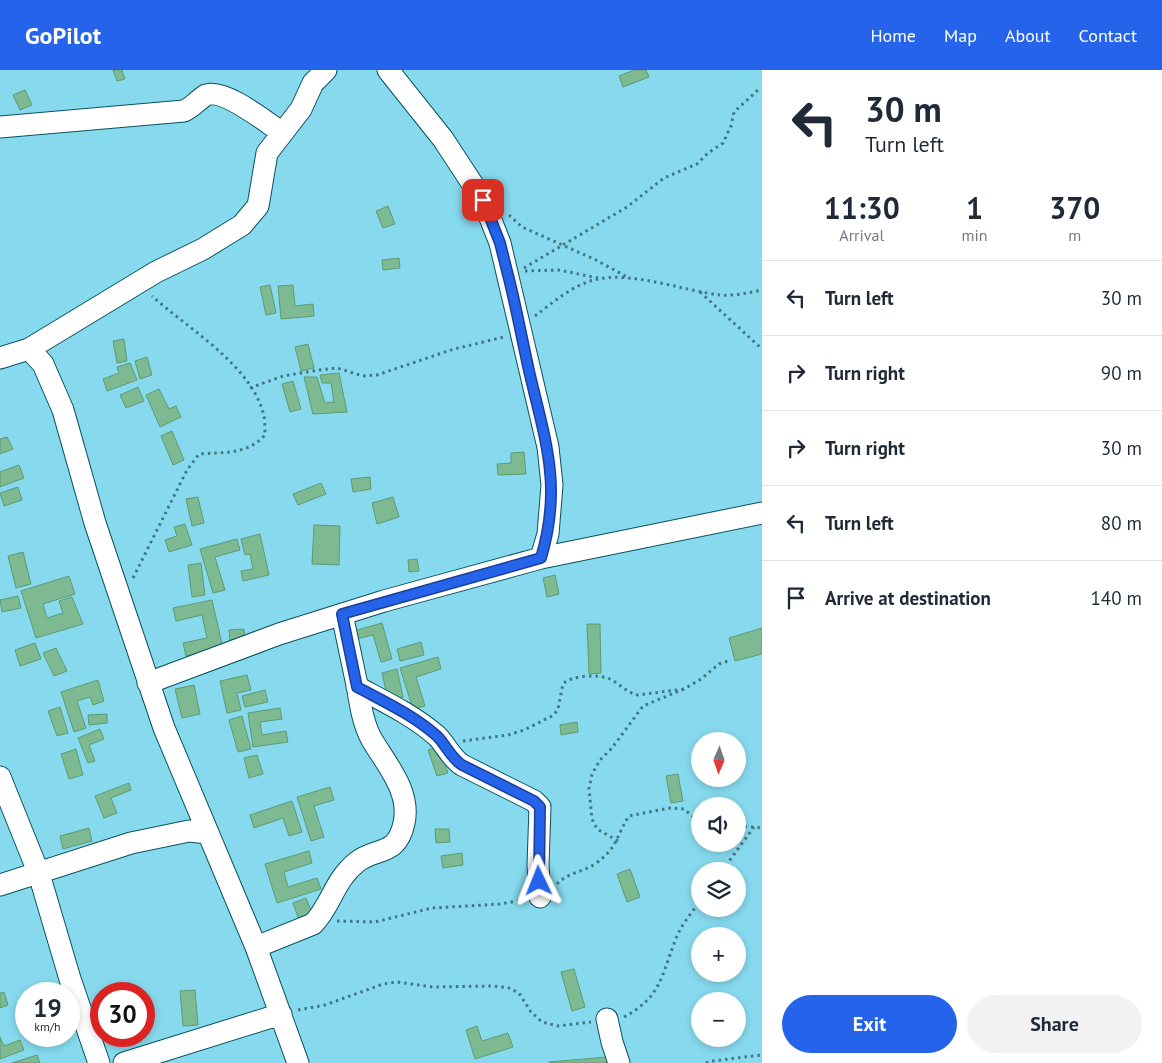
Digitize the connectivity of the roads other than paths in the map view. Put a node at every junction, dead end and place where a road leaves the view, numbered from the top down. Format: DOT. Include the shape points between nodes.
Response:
graph roads {
  1 [pos="326,70"];
  2 [pos="388,70"];
  3 [pos="0,127"];
  4 [pos="281,132"];
  5 [pos="29,349"];
  6 [pos="0,358"];
  7 [pos="762,513"];
  8 [pos="541,558"];
  9 [pos="342,614"];
  10 [pos="148,683"];
  11 [pos="357,687"];
  12 [pos="0,776"];
  13 [pos="208,833"];
  14 [pos="39,874"];
  15 [pos="0,885"];
  16 [pos="540,897"];
  17 [pos="256,947"];
  18 [pos="281,1014"];
  19 [pos="607,1019"];
  20 [pos="99,1063"];
  21 [pos="124,1063"];
  22 [pos="298,1063"];
  23 [pos="619,1063"];
  1 -- 4 [label="street" via="312,83 301,109"];
  2 -- 8 [label="street" via="443,139 486,205 500,243 548,447 552,486 548,534"];
  3 -- 4 [label="street" via="184,111 205,96 220,94"];
  4 -- 5 [label="street" via="267,153 258,206 242,225"];
  5 -- 6 [label="street"];
  5 -- 10 [label="street" via="43,364 62,410"];
  7 -- 8 [label="street"];
  8 -- 9 [label="street"];
  9 -- 10 [label="street"];
  9 -- 11 [label="street"];
  10 -- 13 [label="street"];
  11 -- 16 [label="street" via="410,715 437,736 462,765 540,807"];
  11 -- 17 [label="street" via="371,739 392,769 401,790 405,805 404,824 389,849 358,861 335,886 313,924"];
  12 -- 14 [label="street"];
  13 -- 14 [label="street" via="189,831 131,843"];
  13 -- 17 [label="street"];
  14 -- 15 [label="street"];
  14 -- 20 [label="street"];
  17 -- 18 [label="street"];
  18 -- 21 [label="street"];
  18 -- 22 [label="street"];
  19 -- 23 [label="street"];
}
